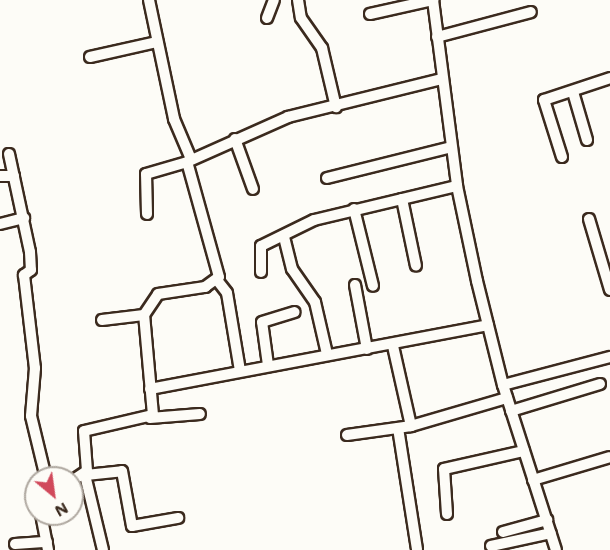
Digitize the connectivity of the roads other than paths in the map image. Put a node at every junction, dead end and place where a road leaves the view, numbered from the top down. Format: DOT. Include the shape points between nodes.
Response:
graph roads {
  1 [pos="148,0"];
  2 [pos="274,0"];
  3 [pos="298,0"];
  4 [pos="433,0"];
  5 [pos="531,12"];
  6 [pos="370,14"];
  7 [pos="267,18"];
  8 [pos="437,38"];
  9 [pos="157,42"];
  10 [pos="90,57"];
  11 [pos="610,78"];
  12 [pos="441,79"];
  13 [pos="573,92"];
  14 [pos="336,107"];
  15 [pos="235,139"];
  16 [pos="587,141"];
  17 [pos="452,147"];
  18 [pos="9,154"];
  19 [pos="562,156"];
  20 [pos="189,160"];
  21 [pos="0,176"];
  22 [pos="14,176"];
  23 [pos="327,178"];
  24 [pos="457,186"];
  25 [pos="253,189"];
  26 [pos="402,199"];
  27 [pos="354,209"];
  28 [pos="147,214"];
  29 [pos="24,218"];
  30 [pos="589,219"];
  31 [pos="0,224"];
  32 [pos="284,237"];
  33 [pos="606,251"];
  34 [pos="416,266"];
  35 [pos="261,272"];
  36 [pos="217,280"];
  37 [pos="355,285"];
  38 [pos="373,286"];
  39 [pos="610,290"];
  40 [pos="294,312"];
  41 [pos="144,315"];
  42 [pos="102,320"];
  43 [pos="488,325"];
  44 [pos="393,346"];
  45 [pos="367,349"];
  46 [pos="327,354"];
  47 [pos="610,357"];
  48 [pos="268,365"];
  49 [pos="240,371"];
  50 [pos="600,384"];
  51 [pos="503,385"];
  52 [pos="150,389"];
  53 [pos="507,398"];
  54 [pos="511,411"];
  55 [pos="200,414"];
  56 [pos="150,418"];
  57 [pos="411,426"];
  58 [pos="398,428"];
  59 [pos="347,435"];
  60 [pos="524,451"];
  61 [pos="610,457"];
  62 [pos="43,466"];
  63 [pos="85,475"];
  64 [pos="533,480"];
  65 [pos="447,514"];
  66 [pos="178,518"];
  67 [pos="547,520"];
  68 [pos="43,526"];
  69 [pos="503,532"];
  70 [pos="551,533"];
  71 [pos="15,544"];
  72 [pos="47,546"];
  73 [pos="491,546"];
  74 [pos="103,550"];
  75 [pos="417,550"];
  76 [pos="556,550"];
  1 -- 9 [label="street"];
  2 -- 7 [label="street"];
  3 -- 14 [label="street" via="302,18 326,59"];
  4 -- 6 [label="street"];
  4 -- 8 [label="street"];
  5 -- 8 [label="street"];
  8 -- 12 [label="street"];
  9 -- 10 [label="street"];
  9 -- 20 [label="street" via="177,128"];
  11 -- 13 [label="street"];
  12 -- 14 [label="street"];
  12 -- 17 [label="street"];
  13 -- 16 [label="street"];
  13 -- 19 [label="street" via="543,103"];
  14 -- 15 [label="street" via="296,115"];
  15 -- 20 [label="street"];
  15 -- 25 [label="street"];
  17 -- 23 [label="street"];
  17 -- 24 [label="street"];
  18 -- 22 [label="street"];
  20 -- 28 [label="street" via="146,174"];
  20 -- 36 [label="street"];
  21 -- 22 [label="street"];
  22 -- 29 [label="street"];
  24 -- 26 [label="street"];
  24 -- 43 [label="street"];
  26 -- 27 [label="street"];
  26 -- 34 [label="street"];
  27 -- 32 [label="street" via="321,217"];
  27 -- 38 [label="street"];
  29 -- 31 [label="street"];
  29 -- 62 [label="street" via="31,270 24,275 35,368 31,416"];
  30 -- 33 [label="street"];
  32 -- 35 [label="street" via="259,249"];
  32 -- 46 [label="street" via="292,268 315,302"];
  33 -- 39 [label="street"];
  36 -- 41 [label="street" via="161,292"];
  36 -- 49 [label="street" via="227,293"];
  37 -- 45 [label="street"];
  40 -- 48 [label="street" via="262,322"];
  41 -- 42 [label="street"];
  41 -- 52 [label="street"];
  43 -- 44 [label="street"];
  43 -- 51 [label="street"];
  44 -- 45 [label="street"];
  44 -- 57 [label="street"];
  45 -- 46 [label="street"];
  46 -- 48 [label="street"];
  47 -- 51 [label="street"];
  48 -- 49 [label="street"];
  49 -- 52 [label="street"];
  50 -- 54 [label="street"];
  51 -- 53 [label="street"];
  52 -- 56 [label="street"];
  53 -- 54 [label="street"];
  53 -- 57 [label="street"];
  54 -- 60 [label="street"];
  55 -- 56 [label="street"];
  56 -- 63 [label="street" via="84,431"];
  57 -- 58 [label="street"];
  58 -- 59 [label="street"];
  58 -- 75 [label="street"];
  60 -- 64 [label="street"];
  60 -- 65 [label="street" via="444,469"];
  61 -- 64 [label="street"];
  63 -- 66 [label="street" via="122,471 132,526"];
  63 -- 74 [label="street"];
  64 -- 67 [label="street"];
  67 -- 69 [label="street"];
  67 -- 70 [label="street"];
  68 -- 72 [label="street"];
  70 -- 73 [label="street"];
  70 -- 76 [label="street"];
  71 -- 72 [label="street"];
}
